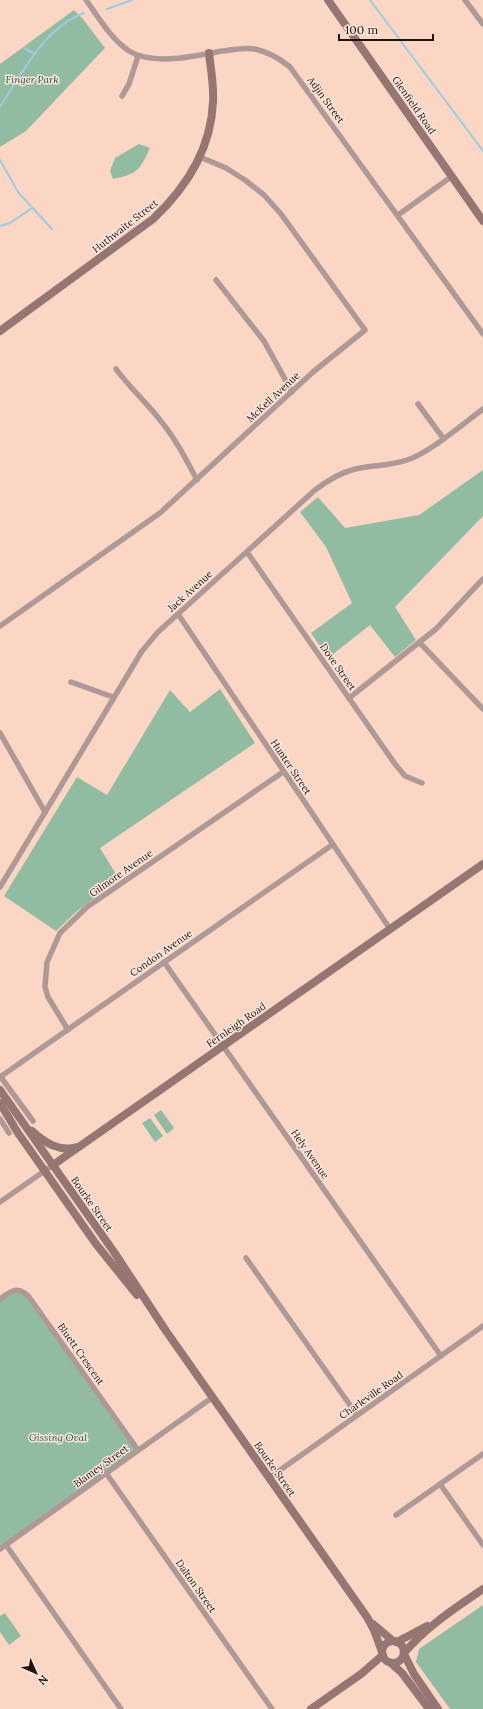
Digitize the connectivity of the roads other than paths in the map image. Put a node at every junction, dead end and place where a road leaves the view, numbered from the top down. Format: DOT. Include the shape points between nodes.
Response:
graph roads {
  1 [pos="86,0"];
  2 [pos="328,0"];
  3 [pos="465,0"];
  4 [pos="483,24"];
  5 [pos="210,53"];
  6 [pos="138,56"];
  7 [pos="122,96"];
  8 [pos="200,157"];
  9 [pos="451,177"];
  10 [pos="398,215"];
  11 [pos="483,221"];
  12 [pos="216,280"];
  13 [pos="0,331"];
  14 [pos="483,334"];
  15 [pos="116,369"];
  16 [pos="292,392"];
  17 [pos="418,404"];
  18 [pos="483,410"];
  19 [pos="443,438"];
  20 [pos="197,480"];
  21 [pos="247,552"];
  22 [pos="483,579"];
  23 [pos="178,614"];
  24 [pos="0,626"];
  25 [pos="420,643"];
  26 [pos="71,682"];
  27 [pos="114,698"];
  28 [pos="349,698"];
  29 [pos="483,709"];
  30 [pos="0,733"];
  31 [pos="283,772"];
  32 [pos="422,784"];
  33 [pos="45,812"];
  34 [pos="332,845"];
  35 [pos="483,864"];
  36 [pos="0,887"];
  37 [pos="390,929"];
  38 [pos="164,962"];
  39 [pos="68,1030"];
  40 [pos="223,1046"];
  41 [pos="0,1076"];
  42 [pos="0,1090"];
  43 [pos="0,1103"];
  44 [pos="9,1105"];
  45 [pos="0,1119"];
  46 [pos="33,1120"];
  47 [pos="9,1133"];
  48 [pos="81,1146"];
  49 [pos="53,1165"];
  50 [pos="45,1171"];
  51 [pos="0,1202"];
  52 [pos="246,1258"];
  53 [pos="0,1299"];
  54 [pos="483,1326"];
  55 [pos="166,1331"];
  56 [pos="441,1356"];
  57 [pos="213,1397"];
  58 [pos="357,1415"];
  59 [pos="138,1450"];
  60 [pos="483,1454"];
  61 [pos="106,1474"];
  62 [pos="269,1478"];
  63 [pos="440,1484"];
  64 [pos="396,1515"];
  65 [pos="6,1545"];
  66 [pos="483,1545"];
  67 [pos="0,1549"];
  68 [pos="483,1589"];
  69 [pos="367,1617"];
  70 [pos="436,1621"];
  71 [pos="395,1641"];
  72 [pos="382,1654"];
  73 [pos="404,1654"];
  74 [pos="389,1663"];
  75 [pos="361,1674"];
  76 [pos="121,1709"];
  77 [pos="272,1709"];
  78 [pos="311,1709"];
  79 [pos="429,1709"];
  80 [pos="438,1709"];
  1 -- 6 [label="street, Adjin Street" via="119,43"];
  2 -- 9 [label="main road, Glenfield Road"];
  3 -- 4 [label="street"];
  5 -- 6 [label="street, Adjin Street" via="166,58"];
  5 -- 8 [label="main road, Huthwaite Street" via="214,86 213,103 210,126"];
  5 -- 10 [label="street, Adjin Street" via="253,49 267,52 290,67"];
  6 -- 7 [label="street" via="129,84"];
  8 -- 13 [label="main road, Huthwaite Street" via="185,184 153,219"];
  8 -- 16 [label="street, McKell Avenue" via="226,168 264,195 281,214 365,330"];
  9 -- 10 [label="street"];
  9 -- 11 [label="main road, Glenfield Road"];
  10 -- 14 [label="street, Adjin Street"];
  12 -- 16 [label="street" via="264,342"];
  15 -- 20 [label="street" via="175,440"];
  16 -- 20 [label="street, McKell Avenue"];
  17 -- 19 [label="street"];
  18 -- 19 [label="street, Jack Avenue"];
  19 -- 21 [label="street, Jack Avenue" via="407,460 357,468 329,479"];
  20 -- 24 [label="street, McKell Avenue" via="160,513"];
  21 -- 23 [label="street, Jack Avenue"];
  21 -- 28 [label="street, Dove Street"];
  22 -- 25 [label="street"];
  23 -- 27 [label="street, Jack Avenue" via="149,641"];
  23 -- 31 [label="street, Hunter Street"];
  25 -- 28 [label="street"];
  25 -- 29 [label="street"];
  26 -- 27 [label="street"];
  27 -- 33 [label="street, Jack Avenue"];
  28 -- 32 [label="street, Dove Street" via="400,770 411,780"];
  30 -- 33 [label="street"];
  31 -- 34 [label="street, Hunter Street"];
  31 -- 39 [label="street, Gilmore Avenue" via="88,907 60,933 47,962 45,987 52,1007"];
  33 -- 36 [label="street, Jack Avenue"];
  34 -- 37 [label="street, Hunter Street"];
  34 -- 38 [label="street, Condon Avenue"];
  35 -- 37 [label="main road, Fernleigh Road"];
  37 -- 40 [label="main road, Fernleigh Road"];
  38 -- 39 [label="street, Condon Avenue"];
  38 -- 40 [label="street, Hely Avenue"];
  39 -- 41 [label="street, Condon Avenue"];
  40 -- 48 [label="main road, Fernleigh Road"];
  40 -- 56 [label="street, Hely Avenue"];
  41 -- 46 [label="street"];
  42 -- 44 [label="main road, Bourke Street"];
  43 -- 50 [label="main road, Bourke Street"];
  44 -- 48 [label="main road" via="45,1142 62,1148"];
  44 -- 49 [label="main road, Bourke Street"];
  45 -- 47 [label="street"];
  48 -- 49 [label="main road, Fernleigh Road"];
  49 -- 50 [label="street, Fernleigh Road"];
  49 -- 55 [label="main road, Bourke Street"];
  50 -- 51 [label="street, Fernleigh Road"];
  50 -- 55 [label="main road, Bourke Street" via="96,1244"];
  52 -- 58 [label="street"];
  53 -- 59 [label="street, Bluett Crescent" via="19,1290 29,1297"];
  54 -- 56 [label="street, Charleville Road"];
  55 -- 57 [label="main road, Bourke Street"];
  56 -- 58 [label="street, Charleville Road"];
  57 -- 59 [label="street, Blamey Street"];
  57 -- 62 [label="main road, Bourke Street"];
  58 -- 62 [label="street, Charleville Road"];
  59 -- 61 [label="street, Blamey Street"];
  60 -- 63 [label="street"];
  61 -- 65 [label="street, Blamey Street"];
  61 -- 77 [label="street, Dalton Street"];
  62 -- 69 [label="main road, Bourke Street"];
  63 -- 64 [label="street"];
  63 -- 66 [label="street"];
  65 -- 67 [label="street, Blamey Street"];
  65 -- 76 [label="street"];
  68 -- 70 [label="main road"];
  69 -- 71 [label="main road, Bourke Street"];
  69 -- 72 [label="main road, Bourke Street"];
  70 -- 71 [label="main road"];
  70 -- 73 [label="main road"];
  71 -- 72 [label="main road" via="385,1645"];
  71 -- 73 [label="main road" via="403,1647"];
  72 -- 74 [label="main road"];
  72 -- 75 [label="main road"];
  73 -- 74 [label="main road" via="398,1662"];
  73 -- 80 [label="main road" via="414,1674"];
  74 -- 75 [label="main road"];
  74 -- 79 [label="main road" via="402,1673"];
  75 -- 78 [label="main road"];
}
